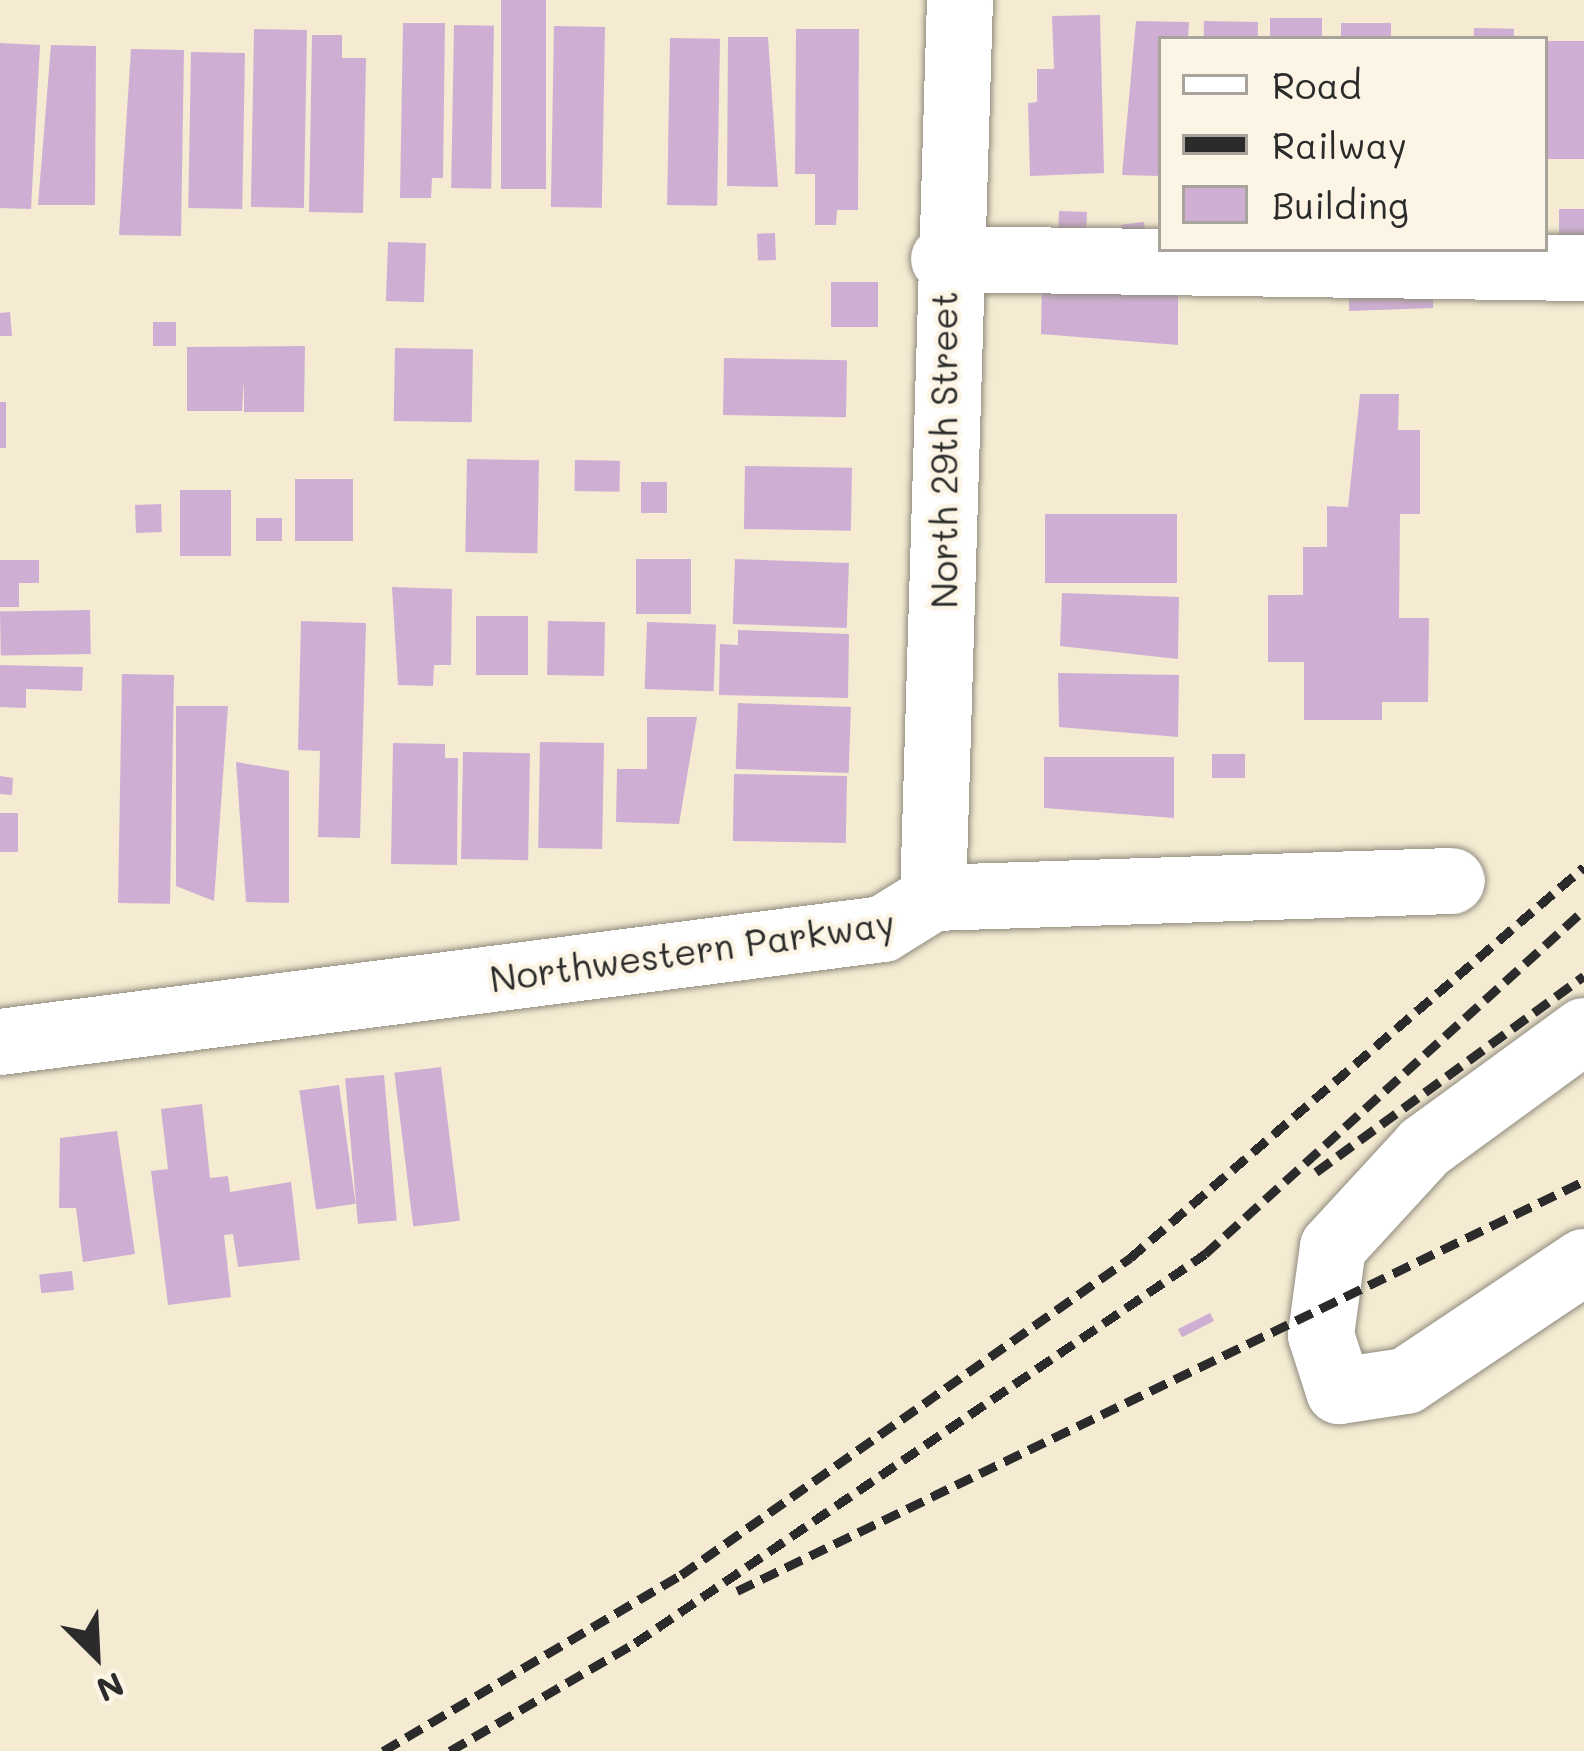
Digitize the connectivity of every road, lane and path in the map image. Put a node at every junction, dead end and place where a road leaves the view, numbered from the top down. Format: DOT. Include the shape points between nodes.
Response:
graph roads {
  1 [pos="960,0"];
  2 [pos="944,259"];
  3 [pos="1584,268"];
  4 [pos="1452,881"];
  5 [pos="933,898"];
  6 [pos="1584,1031"];
  7 [pos="0,1042"];
  8 [pos="1584,1262"];
  1 -- 2 [label="street, North 29th Street"];
  2 -- 3 [label="street"];
  2 -- 5 [label="street, North 29th Street" via="943,838"];
  4 -- 5 [label="street, Northwestern Parkway"];
  5 -- 7 [label="street, Northwestern Parkway" via="883,929"];
  6 -- 8 [label="street" via="1425,1147 1333,1247 1321,1335 1339,1391 1406,1381"];
}
